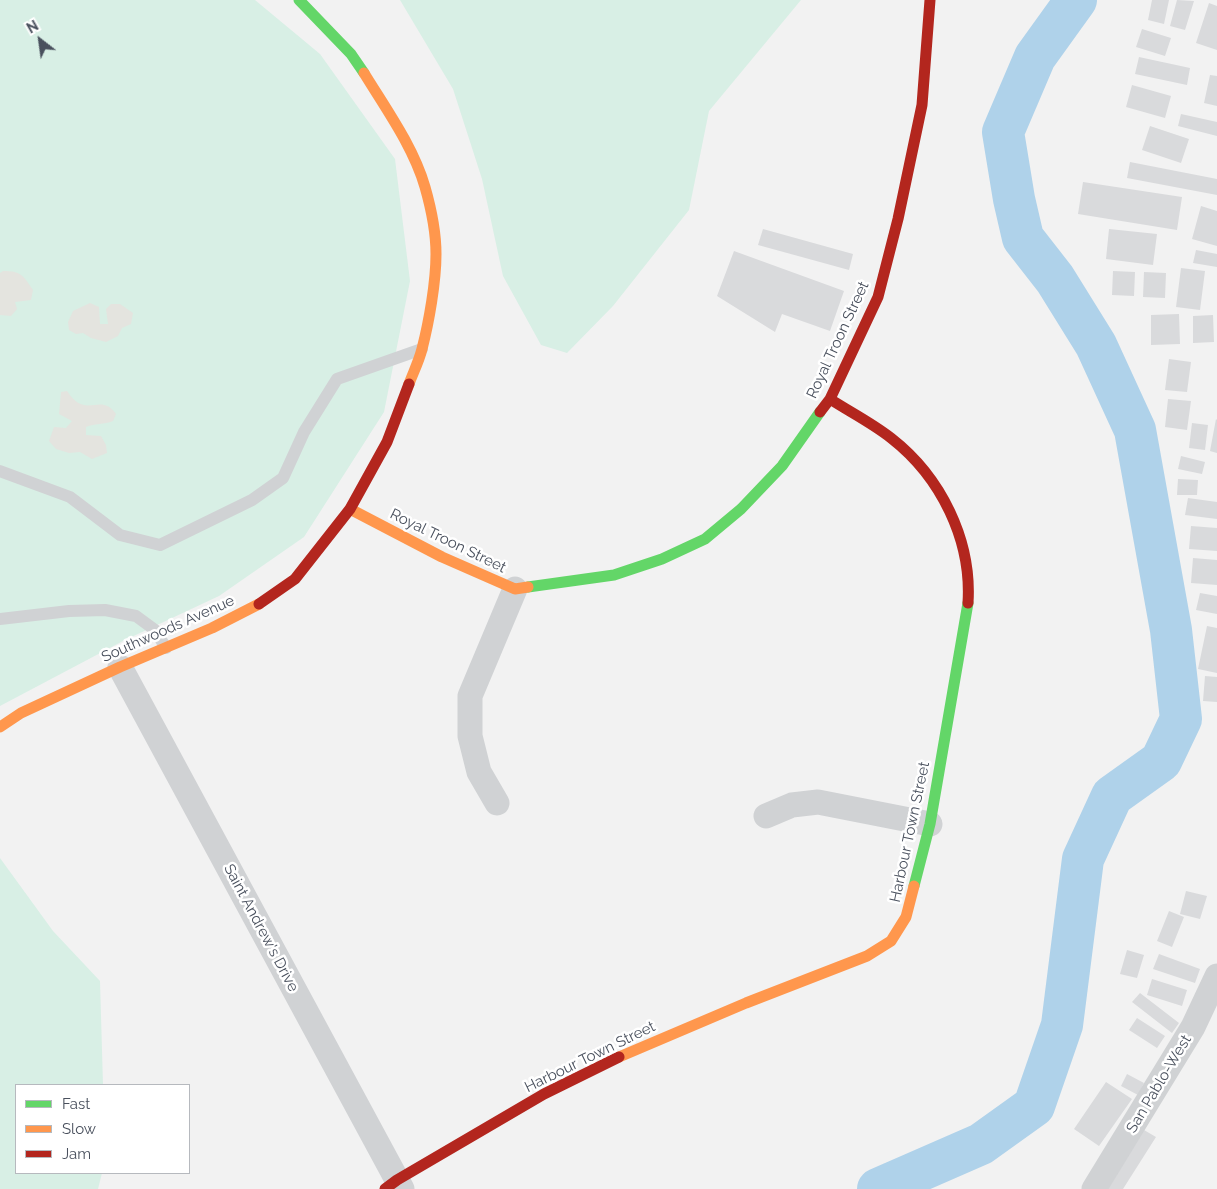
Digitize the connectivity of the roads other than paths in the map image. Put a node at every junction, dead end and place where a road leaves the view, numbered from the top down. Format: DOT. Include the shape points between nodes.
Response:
graph roads {
  1 [pos="299,0"];
  2 [pos="930,0"];
  3 [pos="422,349"];
  4 [pos="830,399"];
  5 [pos="0,471"];
  6 [pos="350,509"];
  7 [pos="515,589"];
  8 [pos="0,619"];
  9 [pos="166,648"];
  10 [pos="120,667"];
  11 [pos="0,727"];
  12 [pos="497,803"];
  13 [pos="766,816"];
  14 [pos="930,824"];
  15 [pos="1217,976"];
  16 [pos="395,1186"];
  17 [pos="1094,1189"];
  1 -- 3 [label="street, Southwoods Avenue" via="351,54 411,152 425,186 436,254"];
  2 -- 4 [label="street, Royal Troon Street" via="922,105 878,297"];
  3 -- 5 [label="lane" via="337,379 304,432 283,478 252,500 160,545 120,535 70,496"];
  3 -- 6 [label="street, Southwoods Avenue" via="387,442"];
  4 -- 7 [label="street, Royal Troon Street" via="782,466 741,509 705,539 662,559 614,575"];
  4 -- 14 [label="street, Harbour Town Street" via="892,439 923,468 944,500 959,535 968,574 968,610"];
  6 -- 7 [label="street, Royal Troon Street" via="442,557"];
  6 -- 9 [label="street, Southwoods Avenue" via="295,579 253,608"];
  7 -- 12 [label="street" via="470,696 470,736 479,772"];
  8 -- 9 [label="lane" via="105,610 136,616 155,630"];
  9 -- 10 [label="street, Southwoods Avenue"];
  10 -- 11 [label="street, Southwoods Avenue" via="21,713"];
  10 -- 16 [label="street, Saint Andrew's Drive"];
  13 -- 14 [label="street" via="792,804 818,802"];
  14 -- 16 [label="street, Harbour Town Street" via="906,917 891,941 867,956 630,1051 544,1094"];
  15 -- 17 [label="street, San Pablo-West" via="1194,1027"];
}
